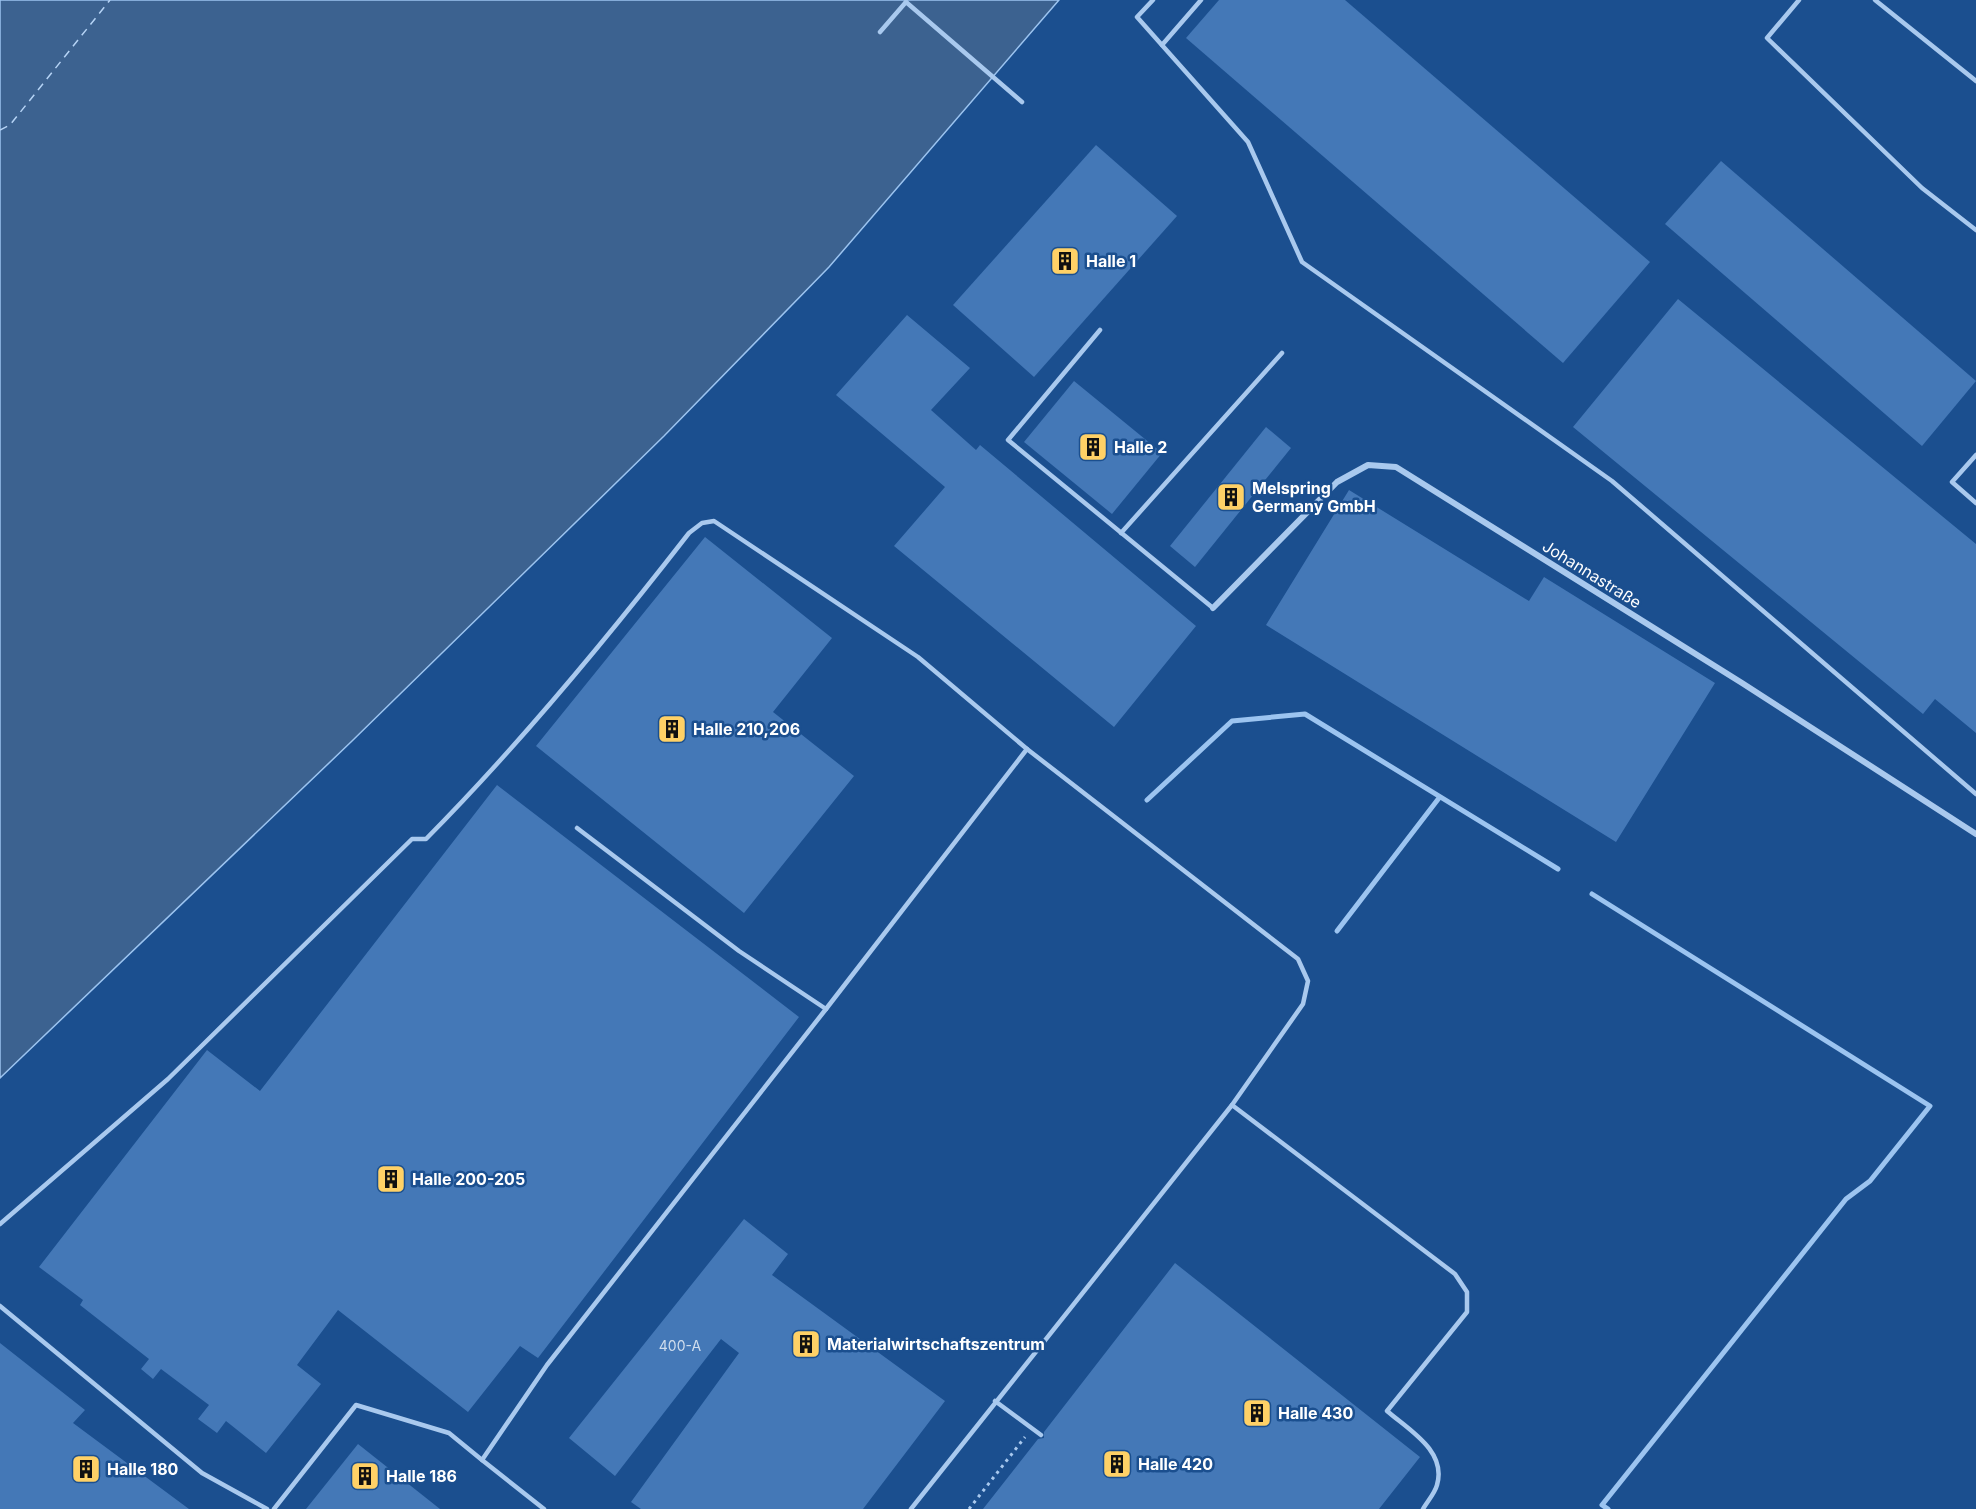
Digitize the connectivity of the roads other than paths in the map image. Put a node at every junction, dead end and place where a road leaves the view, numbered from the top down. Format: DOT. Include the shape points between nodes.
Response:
graph roads {
  1 [pos="1153,0"];
  2 [pos="1201,0"];
  3 [pos="1799,0"];
  4 [pos="1875,0"];
  5 [pos="907,1"];
  6 [pos="880,32"];
  7 [pos="1162,45"];
  8 [pos="1976,81"];
  9 [pos="1022,102"];
  10 [pos="1976,230"];
  11 [pos="1100,330"];
  12 [pos="1282,352"];
  13 [pos="1976,455"];
  14 [pos="1976,503"];
  15 [pos="1121,533"];
  16 [pos="1213,608"];
  17 [pos="1028,749"];
  18 [pos="1976,794"];
  19 [pos="576,828"];
  20 [pos="1976,834"];
  21 [pos="826,1009"];
  22 [pos="1232,1105"];
  23 [pos="0,1224"];
  24 [pos="0,1306"];
  25 [pos="995,1401"];
  26 [pos="1041,1435"];
  27 [pos="482,1460"];
  28 [pos="267,1509"];
  29 [pos="274,1509"];
  30 [pos="544,1509"];
  31 [pos="911,1509"];
  32 [pos="1423,1509"];
  1 -- 7 [label="lane" via="1137,17"];
  2 -- 7 [label="lane"];
  3 -- 10 [label="lane" via="1767,38 1922,188"];
  4 -- 8 [label="lane"];
  5 -- 6 [label="lane"];
  5 -- 9 [label="lane"];
  7 -- 18 [label="lane" via="1248,142 1302,262 1612,481"];
  11 -- 15 [label="lane" via="1008,440"];
  12 -- 15 [label="lane"];
  13 -- 14 [label="lane" via="1952,482"];
  15 -- 16 [label="lane"];
  16 -- 20 [label="street, Johannastraße" via="1337,482 1368,465 1396,467"];
  17 -- 21 [label="lane"];
  17 -- 22 [label="lane" via="1298,959 1308,981 1303,1004"];
  17 -- 23 [label="lane" via="918,657 714,520 702,523 689,533 600,648 495,770 426,839 412,839 168,1079"];
  19 -- 21 [label="lane" via="739,951"];
  21 -- 27 [label="lane" via="548,1365"];
  22 -- 25 [label="lane"];
  22 -- 32 [label="lane" via="1455,1274 1467,1292 1467,1312 1387,1412 1432,1450 1440,1468 1437,1486"];
  24 -- 28 [label="lane" via="202,1473"];
  25 -- 26 [label="lane"];
  25 -- 31 [label="lane"];
  27 -- 29 [label="lane" via="449,1434 356,1405"];
  27 -- 30 [label="lane"];
}
